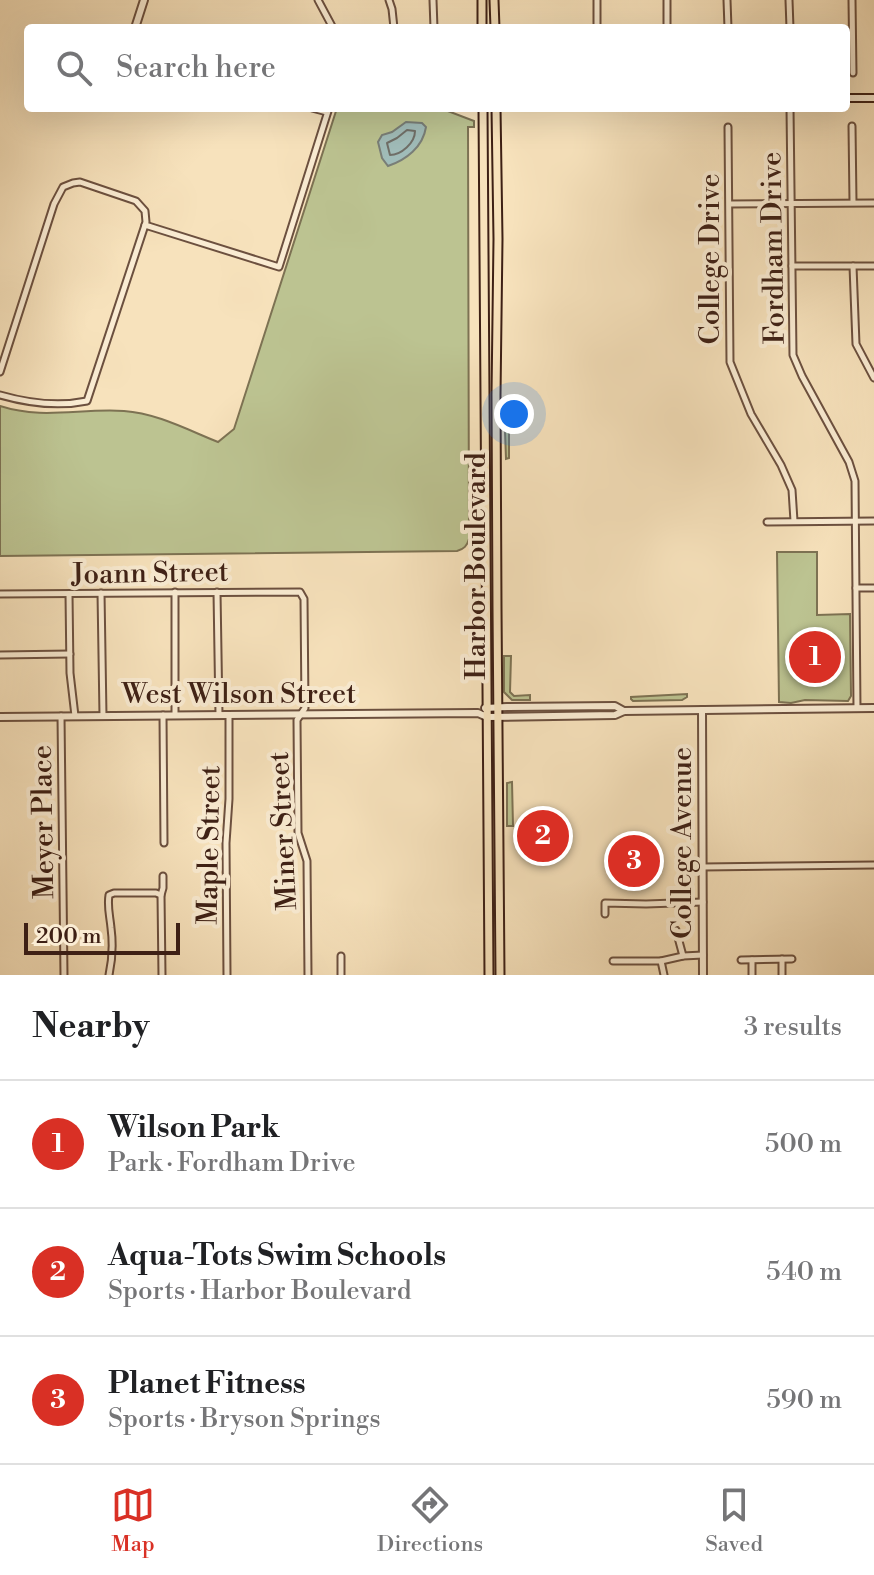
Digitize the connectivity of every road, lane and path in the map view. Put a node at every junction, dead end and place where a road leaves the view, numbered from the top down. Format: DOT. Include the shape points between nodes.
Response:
graph roads {
  1 [pos="144,0"];
  2 [pos="318,0"];
  3 [pos="389,0"];
  4 [pos="433,0"];
  5 [pos="482,0"];
  6 [pos="494,0"];
  7 [pos="597,0"];
  8 [pos="667,0"];
  9 [pos="727,0"];
  10 [pos="789,0"];
  11 [pos="852,0"];
  12 [pos="136,24"];
  13 [pos="331,24"];
  14 [pos="394,24"];
  15 [pos="433,24"];
  16 [pos="482,24"];
  17 [pos="495,24"];
  18 [pos="597,24"];
  19 [pos="667,24"];
  20 [pos="728,24"];
  21 [pos="790,24"];
  22 [pos="853,73"];
  23 [pos="850,98"];
  24 [pos="874,98"];
  25 [pos="327,112"];
  26 [pos="483,112"];
  27 [pos="496,112"];
  28 [pos="790,112"];
  29 [pos="852,126"];
  30 [pos="728,127"];
  31 [pos="853,202"];
  32 [pos="792,203"];
  33 [pos="874,203"];
  34 [pos="730,204"];
  35 [pos="145,225"];
  36 [pos="792,266"];
  37 [pos="853,266"];
  38 [pos="874,266"];
  39 [pos="0,372"];
  40 [pos="874,378"];
  41 [pos="0,395"];
  42 [pos="794,521"];
  43 [pos="855,521"];
  44 [pos="874,521"];
  45 [pos="767,522"];
  46 [pos="856,588"];
  47 [pos="874,588"];
  48 [pos="175,592"];
  49 [pos="217,592"];
  50 [pos="300,592"];
  51 [pos="69,593"];
  52 [pos="101,593"];
  53 [pos="0,594"];
  54 [pos="70,654"];
  55 [pos="0,655"];
  56 [pos="487,707"];
  57 [pos="498,707"];
  58 [pos="857,708"];
  59 [pos="874,708"];
  60 [pos="702,710"];
  61 [pos="624,711"];
  62 [pos="478,713"];
  63 [pos="301,714"];
  64 [pos="163,715"];
  65 [pos="175,715"];
  66 [pos="219,715"];
  67 [pos="229,715"];
  68 [pos="61,716"];
  69 [pos="75,716"];
  70 [pos="103,716"];
  71 [pos="0,717"];
  72 [pos="487,717"];
  73 [pos="498,717"];
  74 [pos="164,843"];
  75 [pos="874,865"];
  76 [pos="703,867"];
  77 [pos="163,876"];
  78 [pos="161,895"];
  79 [pos="703,902"];
  80 [pos="605,914"];
  81 [pos="676,930"];
  82 [pos="703,955"];
  83 [pos="341,956"];
  84 [pos="683,956"];
  85 [pos="782,959"];
  86 [pos="792,959"];
  87 [pos="741,960"];
  88 [pos="752,960"];
  89 [pos="613,961"];
  90 [pos="661,961"];
  91 [pos="64,975"];
  92 [pos="109,975"];
  93 [pos="162,975"];
  94 [pos="227,975"];
  95 [pos="308,975"];
  96 [pos="341,975"];
  97 [pos="489,975"];
  98 [pos="500,975"];
  99 [pos="664,975"];
  100 [pos="703,975"];
  101 [pos="752,975"];
  102 [pos="782,975"];
  1 -- 12 [label="street"];
  2 -- 13 [label="street"];
  3 -- 14 [label="street"];
  4 -- 15 [label="street"];
  5 -- 16 [label="main road"];
  6 -- 17 [label="main road"];
  7 -- 18 [label="street"];
  8 -- 19 [label="street"];
  9 -- 20 [label="street"];
  10 -- 21 [label="street"];
  11 -- 22 [label="street"];
  23 -- 24 [label="street"];
  25 -- 35 [label="street" via="279,267"];
  26 -- 56 [label="main road, Harbor Boulevard"];
  27 -- 57 [label="main road, Harbor Boulevard"];
  28 -- 32 [label="street, Fordham Drive"];
  29 -- 31 [label="street"];
  30 -- 34 [label="street, College Drive"];
  31 -- 32 [label="street"];
  31 -- 33 [label="street"];
  32 -- 34 [label="street"];
  32 -- 36 [label="street, Fordham Drive"];
  34 -- 42 [label="street, College Drive" via="730,362 792,490"];
  35 -- 39 [label="street" via="145,211 131,198 80,182 61,190"];
  35 -- 41 [label="street" via="87,401 47,403"];
  36 -- 37 [label="street"];
  36 -- 43 [label="street, Fordham Drive" via="794,360 851,467"];
  37 -- 38 [label="street"];
  37 -- 40 [label="street" via="856,344"];
  42 -- 43 [label="street"];
  42 -- 45 [label="street"];
  43 -- 44 [label="street"];
  43 -- 46 [label="street, Fordham Drive"];
  46 -- 47 [label="street"];
  46 -- 58 [label="street, Fordham Drive"];
  48 -- 49 [label="street, Joann Street"];
  48 -- 52 [label="street, Joann Street"];
  48 -- 65 [label="street"];
  49 -- 50 [label="street, Joann Street"];
  49 -- 66 [label="street"];
  50 -- 63 [label="street, Miner Street" via="305,676"];
  51 -- 52 [label="street, Joann Street"];
  51 -- 53 [label="street, Joann Street"];
  51 -- 54 [label="street, Meyer Place"];
  52 -- 70 [label="street"];
  54 -- 55 [label="street"];
  54 -- 69 [label="street, Meyer Place"];
  56 -- 57 [label="street, West Wilson Street"];
  56 -- 62 [label="street"];
  56 -- 72 [label="main road, Harbor Boulevard"];
  57 -- 61 [label="street, West Wilson Street" via="615,706"];
  57 -- 73 [label="main road, Harbor Boulevard"];
  58 -- 59 [label="street, West Wilson Street"];
  58 -- 60 [label="street, West Wilson Street"];
  60 -- 61 [label="street, West Wilson Street"];
  60 -- 76 [label="street, College Avenue"];
  61 -- 73 [label="street, West Wilson Street"];
  62 -- 63 [label="street, West Wilson Street"];
  62 -- 72 [label="street, West Wilson Street"];
  63 -- 67 [label="street, West Wilson Street"];
  63 -- 95 [label="street, Miner Street" via="298,833 307,861"];
  64 -- 65 [label="street, West Wilson Street"];
  64 -- 70 [label="street, West Wilson Street"];
  64 -- 74 [label="street"];
  65 -- 66 [label="street, West Wilson Street"];
  66 -- 67 [label="street, West Wilson Street"];
  67 -- 94 [label="street, Maple Street"];
  68 -- 69 [label="street, West Wilson Street"];
  68 -- 71 [label="street, West Wilson Street"];
  68 -- 91 [label="street, Meyer Place"];
  69 -- 70 [label="street, West Wilson Street"];
  72 -- 73 [label="street, West Wilson Street"];
  72 -- 97 [label="main road, Harbor Boulevard"];
  73 -- 98 [label="main road, Harbor Boulevard"];
  75 -- 76 [label="street"];
  76 -- 79 [label="street, College Avenue"];
  77 -- 78 [label="street"];
  78 -- 92 [label="street" via="109,895"];
  78 -- 93 [label="street"];
  79 -- 80 [label="street" via="605,903"];
  79 -- 82 [label="street, College Avenue"];
  81 -- 84 [label="street"];
  82 -- 84 [label="street"];
  82 -- 100 [label="street, College Avenue"];
  83 -- 96 [label="street"];
  84 -- 90 [label="street"];
  85 -- 86 [label="street"];
  85 -- 88 [label="street"];
  85 -- 102 [label="street"];
  87 -- 88 [label="street"];
  88 -- 101 [label="street"];
  89 -- 90 [label="street"];
  90 -- 99 [label="street"];
}
